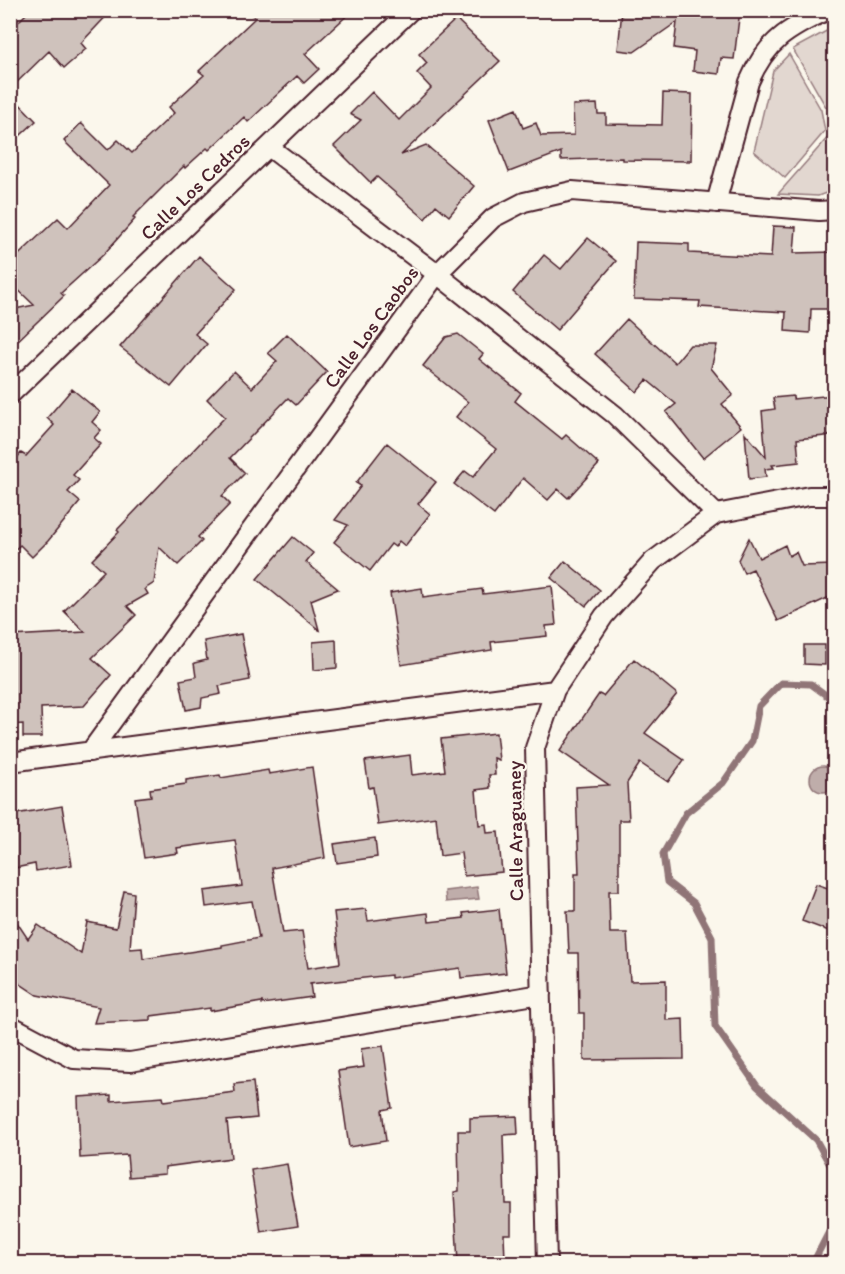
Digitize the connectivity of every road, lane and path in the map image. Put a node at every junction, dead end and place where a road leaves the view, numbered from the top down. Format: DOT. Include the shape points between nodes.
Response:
graph roads {
  1 [pos="411,10"];
  2 [pos="828,10"];
  3 [pos="269,147"];
  4 [pos="716,203"];
  5 [pos="834,210"];
  6 [pos="437,274"];
  7 [pos="10,395"];
  8 [pos="834,496"];
  9 [pos="716,514"];
  10 [pos="555,690"];
  11 [pos="90,752"];
  12 [pos="10,762"];
  13 [pos="541,994"];
  14 [pos="10,1025"];
  15 [pos="547,1263"];
  1 -- 3 [label="street, Calle Los Cedros"];
  2 -- 4 [label="street" via="797,24 772,42 756,63"];
  3 -- 6 [label="street"];
  3 -- 7 [label="street, Calle Los Cedros"];
  4 -- 5 [label="street, Calle Los Caobos"];
  4 -- 6 [label="street, Calle Los Caobos" via="572,191 524,202 493,218"];
  6 -- 9 [label="street" via="615,415"];
  6 -- 11 [label="street, Calle Los Caobos"];
  8 -- 9 [label="street, Calle Araguaney" via="809,496"];
  9 -- 10 [label="street, Calle Araguaney" via="653,561 604,616"];
  10 -- 11 [label="street"];
  10 -- 13 [label="street, Calle Araguaney" via="535,748"];
  11 -- 12 [label="street"];
  13 -- 14 [label="street" via="130,1062 74,1059"];
  13 -- 15 [label="street, Calle Araguaney"];
}
